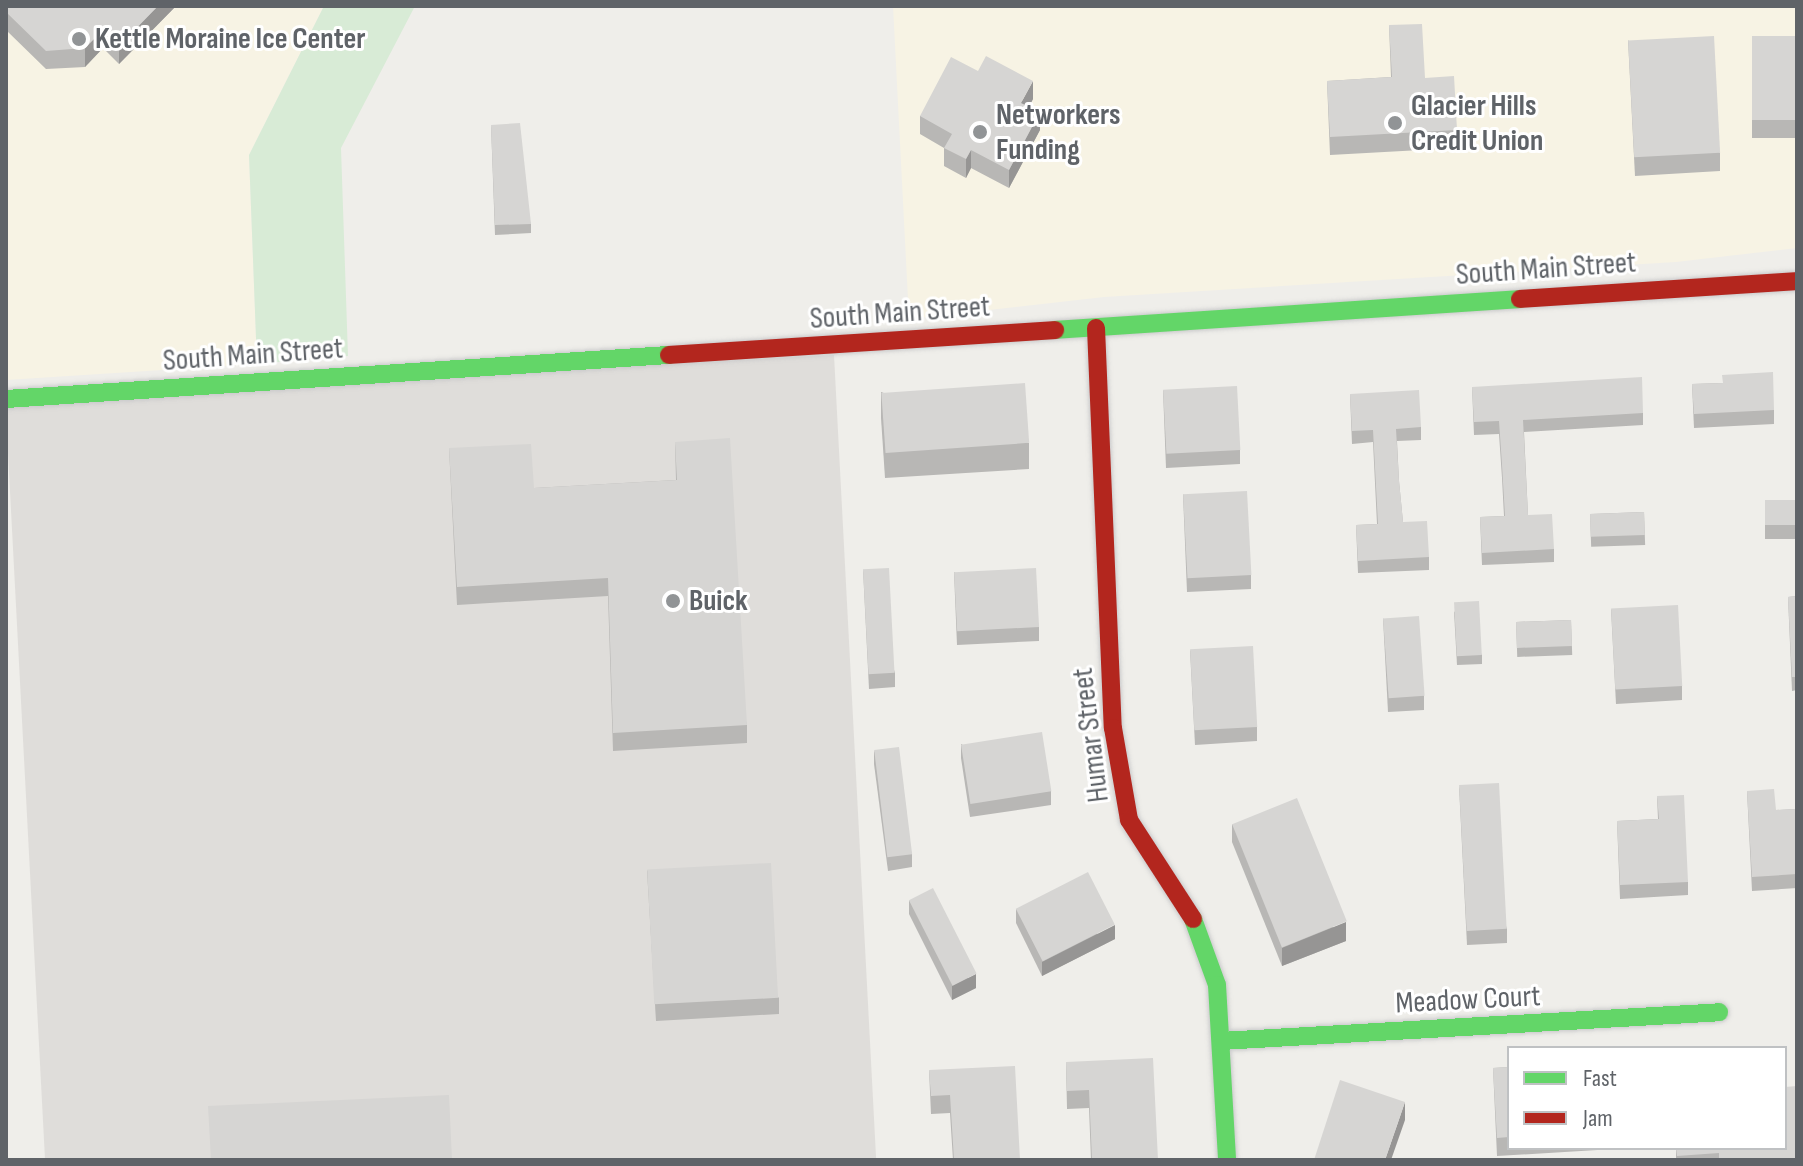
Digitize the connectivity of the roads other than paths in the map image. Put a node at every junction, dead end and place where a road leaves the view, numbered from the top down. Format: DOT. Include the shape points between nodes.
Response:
graph roads {
  1 [pos="1797,281"];
  2 [pos="1096,328"];
  3 [pos="6,399"];
  4 [pos="1719,1012"];
  5 [pos="1221,1041"];
  6 [pos="1227,1160"];
  1 -- 2 [label="main road, South Main Street"];
  2 -- 3 [label="main road, South Main Street"];
  2 -- 5 [label="main road, Humar Street" via="1113,728 1129,820 1209,953"];
  4 -- 5 [label="main road, Meadow Court"];
  5 -- 6 [label="main road, Humar Street"];
}
